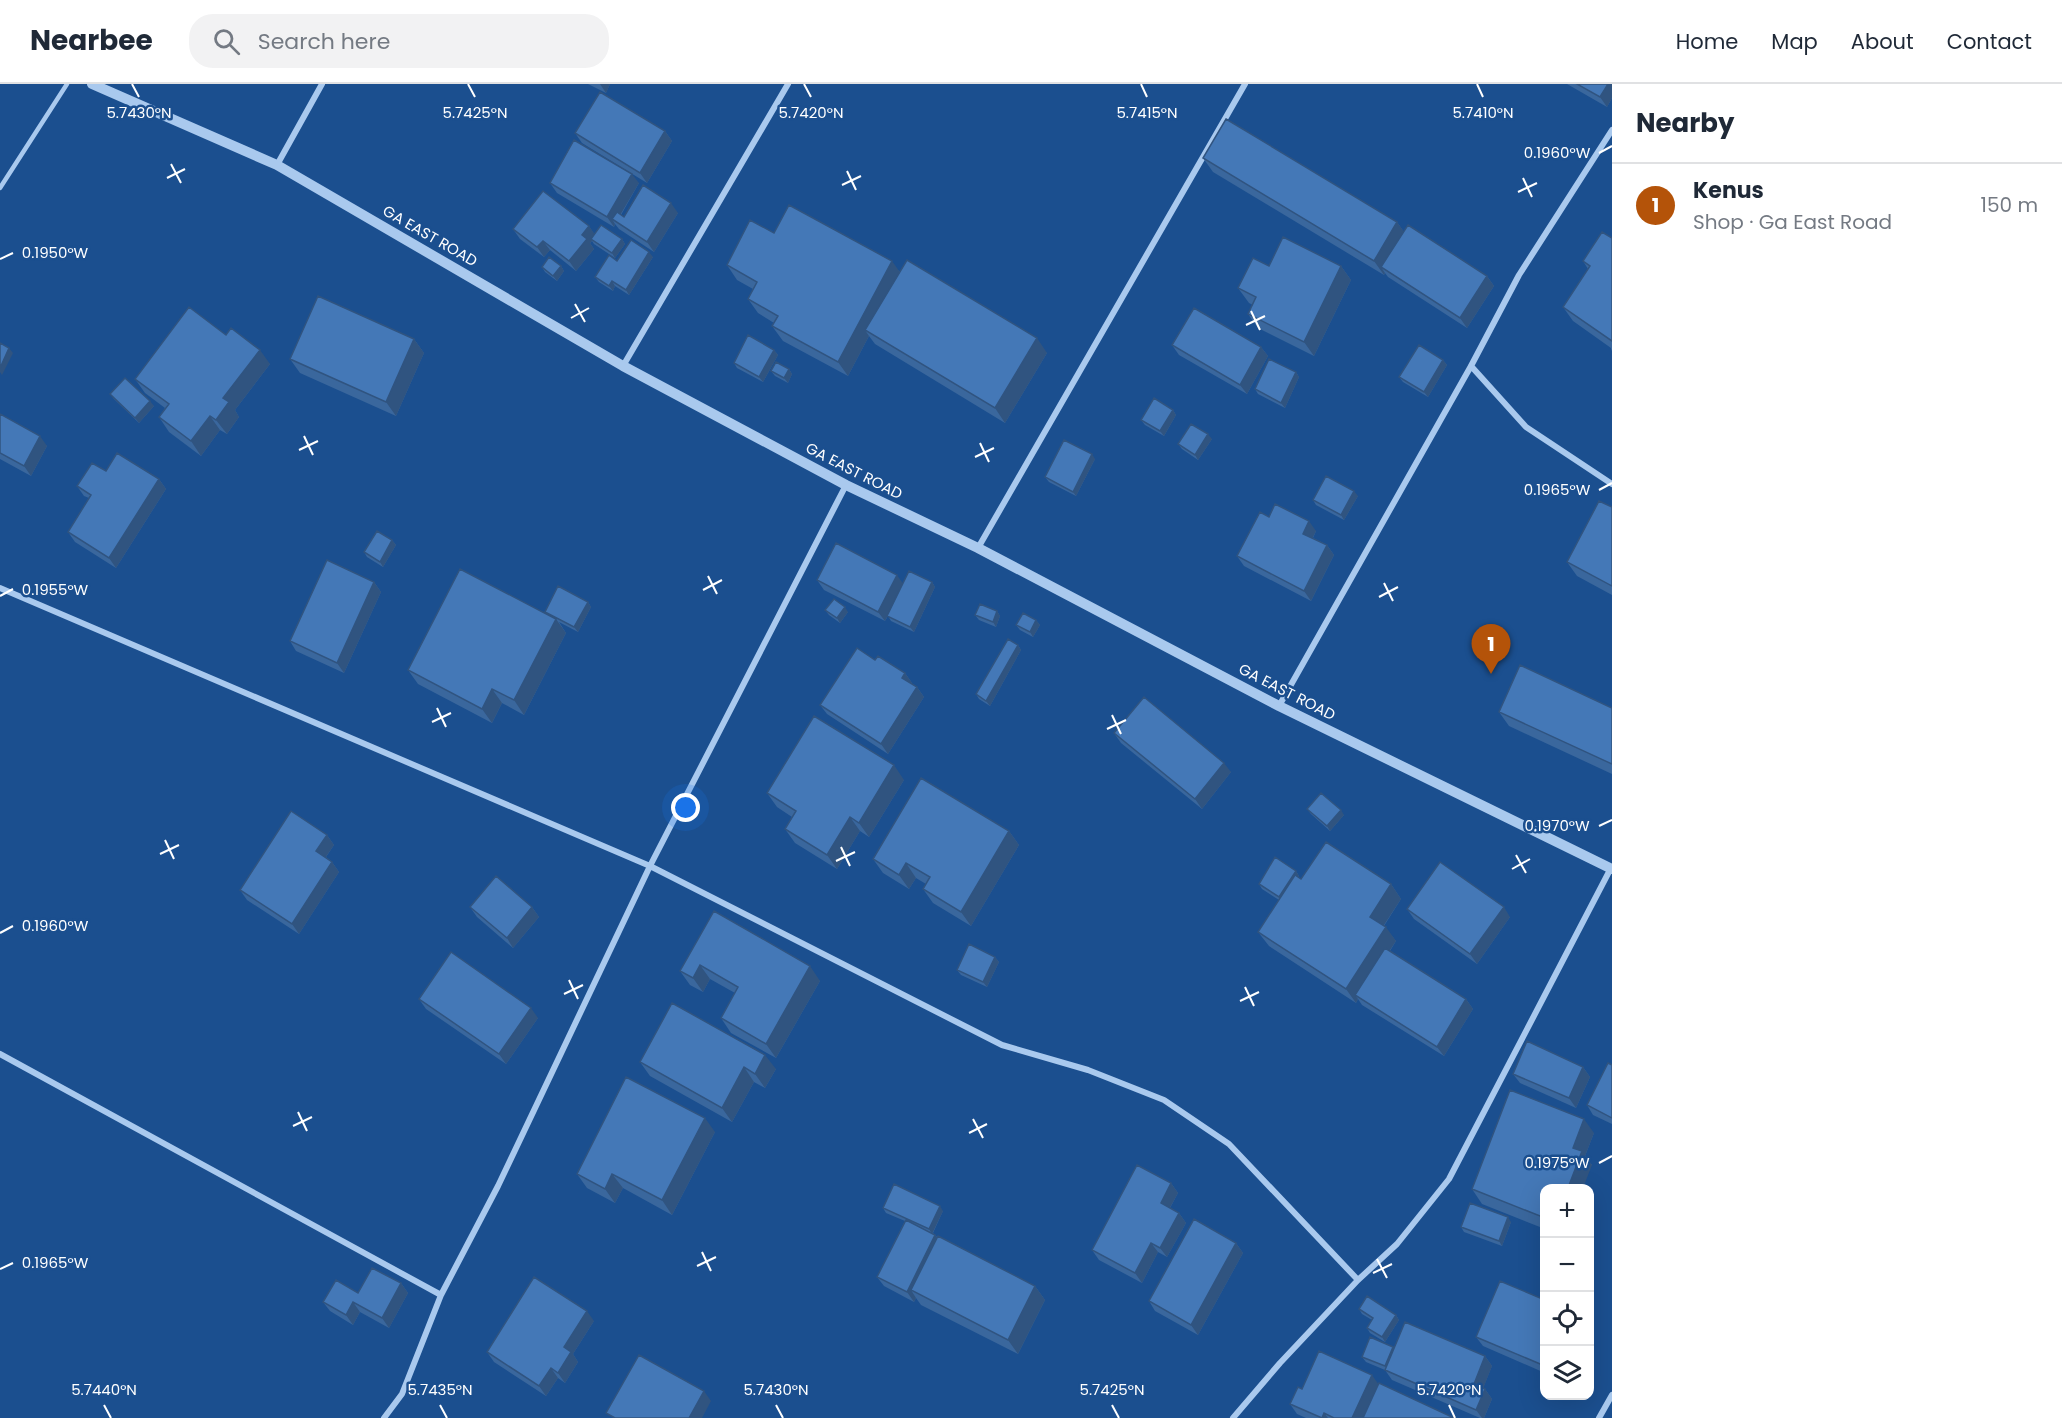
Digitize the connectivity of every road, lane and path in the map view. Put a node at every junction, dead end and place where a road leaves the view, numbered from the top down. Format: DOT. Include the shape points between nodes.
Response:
graph roads {
  1 [pos="67,84"];
  2 [pos="92,84"];
  3 [pos="322,84"];
  4 [pos="788,84"];
  5 [pos="1245,84"];
  6 [pos="1612,130"];
  7 [pos="277,165"];
  8 [pos="0,188"];
  9 [pos="623,366"];
  10 [pos="1471,366"];
  11 [pos="1612,484"];
  12 [pos="846,485"];
  13 [pos="978,548"];
  14 [pos="0,588"];
  15 [pos="1279,706"];
  16 [pos="650,866"];
  17 [pos="1612,869"];
  18 [pos="0,1054"];
  19 [pos="1358,1280"];
  20 [pos="441,1295"];
  21 [pos="1612,1395"];
  22 [pos="384,1418"];
  23 [pos="1233,1418"];
  24 [pos="1599,1418"];
  1 -- 8 [label="lane"];
  2 -- 7 [label="street, GA EAST ROAD"];
  3 -- 7 [label="street"];
  4 -- 9 [label="street"];
  5 -- 13 [label="street"];
  6 -- 10 [label="street" via="1519,275"];
  7 -- 9 [label="street, GA EAST ROAD"];
  9 -- 12 [label="street, GA EAST ROAD"];
  10 -- 11 [label="street" via="1526,427"];
  10 -- 15 [label="street"];
  12 -- 13 [label="street, GA EAST ROAD"];
  12 -- 16 [label="street"];
  13 -- 15 [label="street, GA EAST ROAD"];
  14 -- 16 [label="street"];
  15 -- 17 [label="street, GA EAST ROAD"];
  16 -- 19 [label="street" via="1002,1045 1088,1070 1164,1100 1229,1144"];
  16 -- 20 [label="street" via="498,1186"];
  17 -- 19 [label="street" via="1449,1179 1397,1244"];
  18 -- 20 [label="street"];
  19 -- 23 [label="street"];
  20 -- 22 [label="street" via="402,1394"];
  21 -- 24 [label="street"];
}
